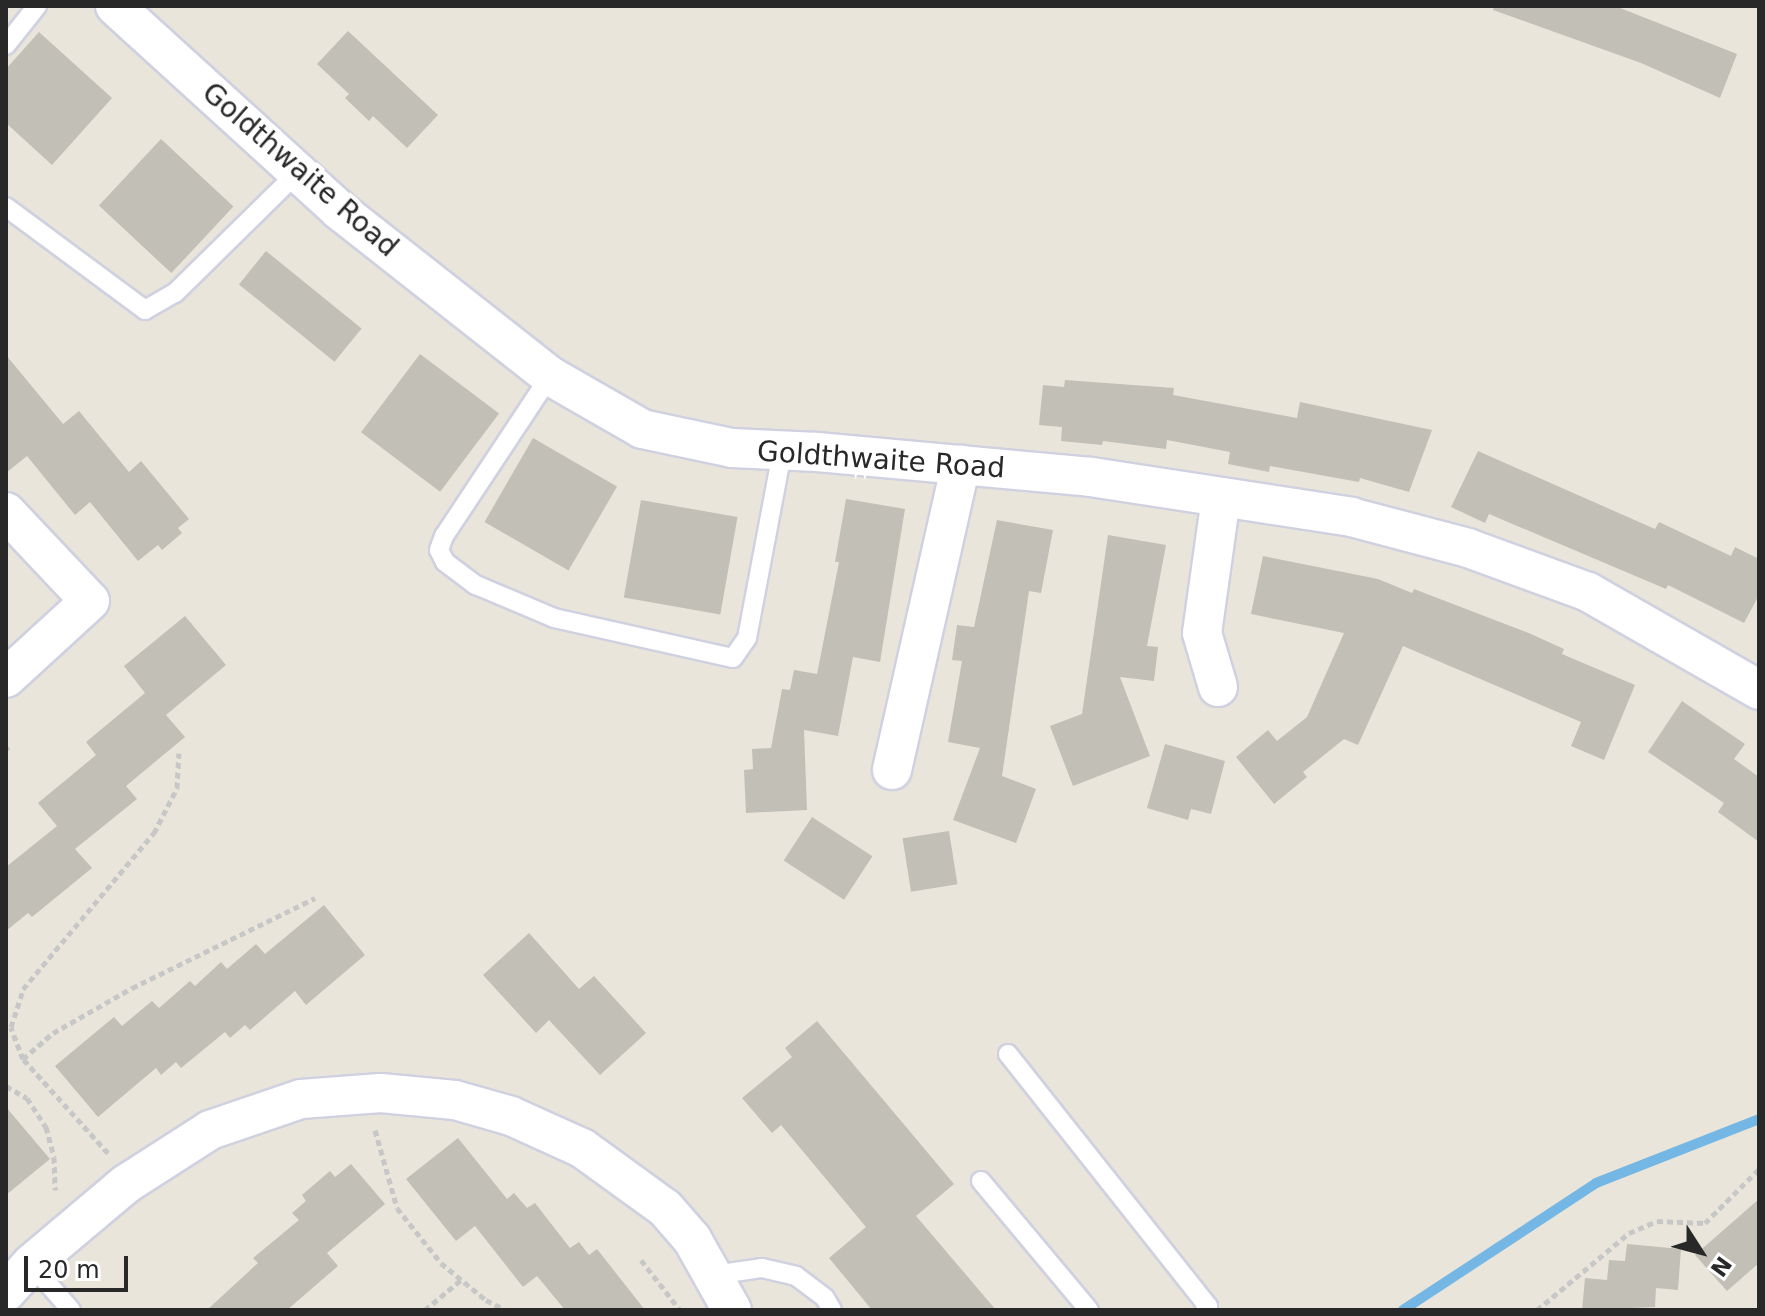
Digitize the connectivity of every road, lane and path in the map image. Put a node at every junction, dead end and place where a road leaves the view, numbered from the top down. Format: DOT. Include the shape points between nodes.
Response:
graph roads {
  1 [pos="37,6"];
  2 [pos="115,6"];
  3 [pos="6,45"];
  4 [pos="297,173"];
  5 [pos="6,207"];
  6 [pos="550,376"];
  7 [pos="782,453"];
  8 [pos="961,465"];
  9 [pos="1221,498"];
  10 [pos="6,512"];
  11 [pos="6,678"];
  12 [pos="1218,687"];
  13 [pos="1759,690"];
  14 [pos="179,753"];
  15 [pos="892,770"];
  16 [pos="315,898"];
  17 [pos="1008,1054"];
  18 [pos="23,1059"];
  19 [pos="6,1086"];
  20 [pos="367,1094"];
  21 [pos="1759,1169"];
  22 [pos="133,1180"];
  23 [pos="981,1181"];
  24 [pos="55,1190"];
  25 [pos="641,1260"];
  26 [pos="31,1264"];
  27 [pos="714,1275"];
  28 [pos="462,1279"];
  29 [pos="6,1292"];
  30 [pos="71,1310"];
  31 [pos="425,1310"];
  32 [pos="506,1310"];
  33 [pos="680,1310"];
  34 [pos="732,1310"];
  35 [pos="832,1310"];
  36 [pos="1089,1310"];
  37 [pos="1205,1310"];
  38 [pos="1537,1310"];
  1 -- 3 [label="lane"];
  2 -- 4 [label="street, Goldthwaite Road"];
  4 -- 5 [label="lane" via="175,293 145,310"];
  4 -- 6 [label="street, Goldthwaite Road"];
  6 -- 7 [label="street, Goldthwaite Road" via="642,429"];
  6 -- 7 [label="lane" via="439,550 445,562 476,585 554,618 733,658 747,638"];
  7 -- 8 [label="street, Goldthwaite Road"];
  8 -- 9 [label="street, Goldthwaite Road" via="1091,477"];
  8 -- 15 [label="street"];
  9 -- 12 [label="street" via="1202,633"];
  9 -- 13 [label="street, Goldthwaite Road" via="1351,517 1468,548 1588,592"];
  10 -- 11 [label="street" via="90,601"];
  14 -- 18 [label="path" via="177,788 154,833 23,989 11,1027"];
  16 -- 18 [label="path" via="132,988 53,1033"];
  17 -- 37 [label="lane" via="1208,1306"];
  18 -- 22 [label="path"];
  19 -- 24 [label="path" via="27,1098 46,1127"];
  20 -- 22 [label="street" via="301,1099 210,1130"];
  20 -- 27 [label="street" via="455,1100 511,1116 582,1148 665,1208"];
  20 -- 28 [label="path" via="397,1208 441,1263"];
  21 -- 38 [label="path" via="1705,1223 1657,1221 1629,1233"];
  22 -- 26 [label="street"];
  23 -- 36 [label="lane"];
  25 -- 33 [label="path"];
  26 -- 29 [label="street"];
  26 -- 30 [label="lane"];
  27 -- 34 [label="street"];
  27 -- 35 [label="lane" via="762,1268 796,1276"];
  28 -- 31 [label="path"];
  28 -- 32 [label="path"];
}
